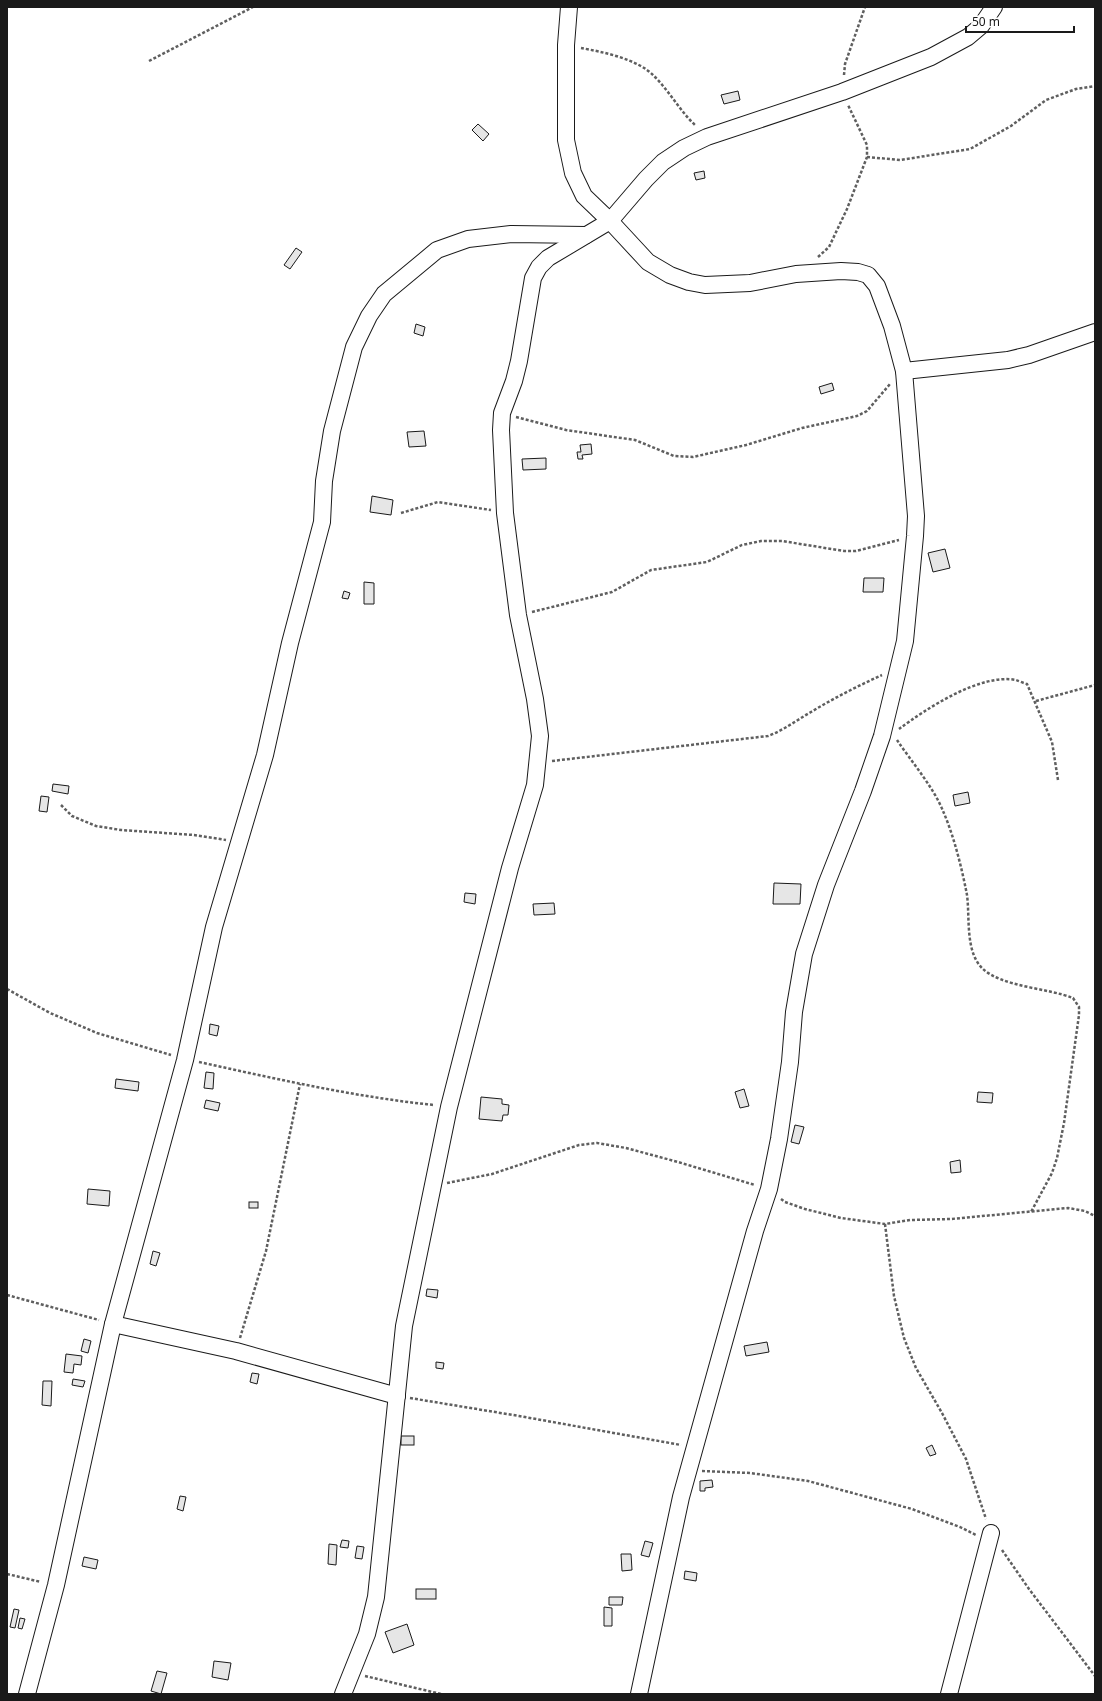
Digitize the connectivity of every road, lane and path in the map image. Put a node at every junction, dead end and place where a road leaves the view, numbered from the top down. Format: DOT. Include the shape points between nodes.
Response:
graph roads {
  1 [pos="253,7"];
  2 [pos="569,7"];
  3 [pos="865,7"];
  4 [pos="994,7"];
  5 [pos="566,45"];
  6 [pos="149,61"];
  7 [pos="1095,86"];
  8 [pos="842,92"];
  9 [pos="707,137"];
  10 [pos="867,157"];
  11 [pos="610,221"];
  12 [pos="588,235"];
  13 [pos="796,274"];
  14 [pos="1095,332"];
  15 [pos="904,371"];
  16 [pos="502,413"];
  17 [pos="401,513"];
  18 [pos="506,513"];
  19 [pos="915,536"];
  20 [pos="518,615"];
  21 [pos="899,667"];
  22 [pos="1095,685"];
  23 [pos="1036,701"];
  24 [pos="889,728"];
  25 [pos="538,763"];
  26 [pos="1058,780"];
  27 [pos="61,805"];
  28 [pos="239,842"];
  29 [pos="7,989"];
  30 [pos="185,1060"];
  31 [pos="300,1084"];
  32 [pos="449,1107"];
  33 [pos="432,1186"];
  34 [pos="769,1189"];
  35 [pos="1031,1213"];
  36 [pos="1095,1216"];
  37 [pos="885,1224"];
  38 [pos="7,1295"];
  39 [pos="113,1324"];
  40 [pos="236,1351"];
  41 [pos="397,1396"];
  42 [pos="695,1447"];
  43 [pos="689,1471"];
  44 [pos="990,1537"];
  45 [pos="7,1574"];
  46 [pos="56,1585"];
  47 [pos="351,1672"];
  48 [pos="1095,1676"];
  49 [pos="27,1694"];
  50 [pos="343,1694"];
  51 [pos="441,1694"];
  52 [pos="639,1694"];
  53 [pos="949,1694"];
  1 -- 6 [label="path"];
  2 -- 5 [label="street"];
  3 -- 8 [label="path" via="845,64"];
  4 -- 8 [label="street" via="968,37 932,57"];
  5 -- 9 [label="path" via="603,52 638,65 654,76 687,118"];
  5 -- 11 [label="street" via="566,140 573,173 584,196"];
  7 -- 10 [label="path" via="1076,89 1046,100 1010,126 970,149 900,160"];
  8 -- 9 [label="street"];
  8 -- 10 [label="path" via="867,145"];
  9 -- 11 [label="street" via="663,162"];
  10 -- 13 [label="path" via="847,209 829,246 824,253"];
  11 -- 12 [label="street"];
  11 -- 13 [label="street" via="648,262 670,275 689,282 705,285 750,283"];
  12 -- 16 [label="street" via="539,266 529,298 514,382"];
  12 -- 28 [label="street" via="511,234 468,239 437,250 384,294 369,316 354,347 332,431 324,481 322,522 290,643 266,755"];
  13 -- 15 [label="street" via="842,271 868,275 880,292"];
  14 -- 15 [label="street" via="1008,360"];
  15 -- 16 [label="path" via="867,411 857,416 693,457 674,456 635,440 566,430"];
  15 -- 19 [label="street" via="916,516"];
  16 -- 18 [label="street"];
  17 -- 18 [label="path" via="438,502"];
  18 -- 20 [label="street"];
  19 -- 20 [label="path" via="844,552 782,541 761,541 742,545 707,562 651,570 612,592 594,598"];
  19 -- 21 [label="street" via="905,641"];
  20 -- 25 [label="street" via="536,699 540,736"];
  21 -- 24 [label="street"];
  21 -- 25 [label="path" via="840,695 781,731 768,736"];
  22 -- 23 [label="path"];
  23 -- 24 [label="path" via="1027,684 1015,680 989,681 951,696"];
  23 -- 26 [label="path" via="1052,742"];
  24 -- 34 [label="street" via="826,886 804,954 794,1012 786,1094"];
  24 -- 35 [label="path" via="943,810 967,895 969,936 975,958 981,968 993,977 1069,996 1079,1007 1057,1158"];
  25 -- 32 [label="street" via="535,785 510,868"];
  27 -- 28 [label="path" via="72,816 96,826"];
  28 -- 30 [label="street" via="214,927"];
  29 -- 30 [label="path" via="50,1013 97,1033"];
  30 -- 31 [label="path"];
  30 -- 39 [label="street"];
  31 -- 32 [label="path" via="388,1100"];
  31 -- 40 [label="path" via="266,1250"];
  32 -- 33 [label="street"];
  33 -- 34 [label="path" via="492,1174 579,1145 596,1143 626,1148"];
  33 -- 41 [label="street" via="404,1326"];
  34 -- 37 [label="path" via="785,1202 805,1209 841,1218"];
  34 -- 42 [label="street"];
  35 -- 36 [label="path" via="1068,1208"];
  35 -- 37 [label="path" via="910,1220"];
  37 -- 44 [label="path" via="894,1296 904,1338 916,1368 966,1459"];
  38 -- 39 [label="path"];
  39 -- 40 [label="street"];
  39 -- 46 [label="street"];
  40 -- 41 [label="street"];
  41 -- 42 [label="path"];
  41 -- 47 [label="street" via="376,1597 367,1634"];
  42 -- 43 [label="street"];
  43 -- 44 [label="path" via="750,1473 808,1481 912,1509"];
  43 -- 52 [label="street"];
  44 -- 48 [label="path"];
  44 -- 53 [label="street"];
  45 -- 46 [label="path"];
  46 -- 49 [label="street"];
  47 -- 50 [label="street"];
  47 -- 51 [label="path"];
}
